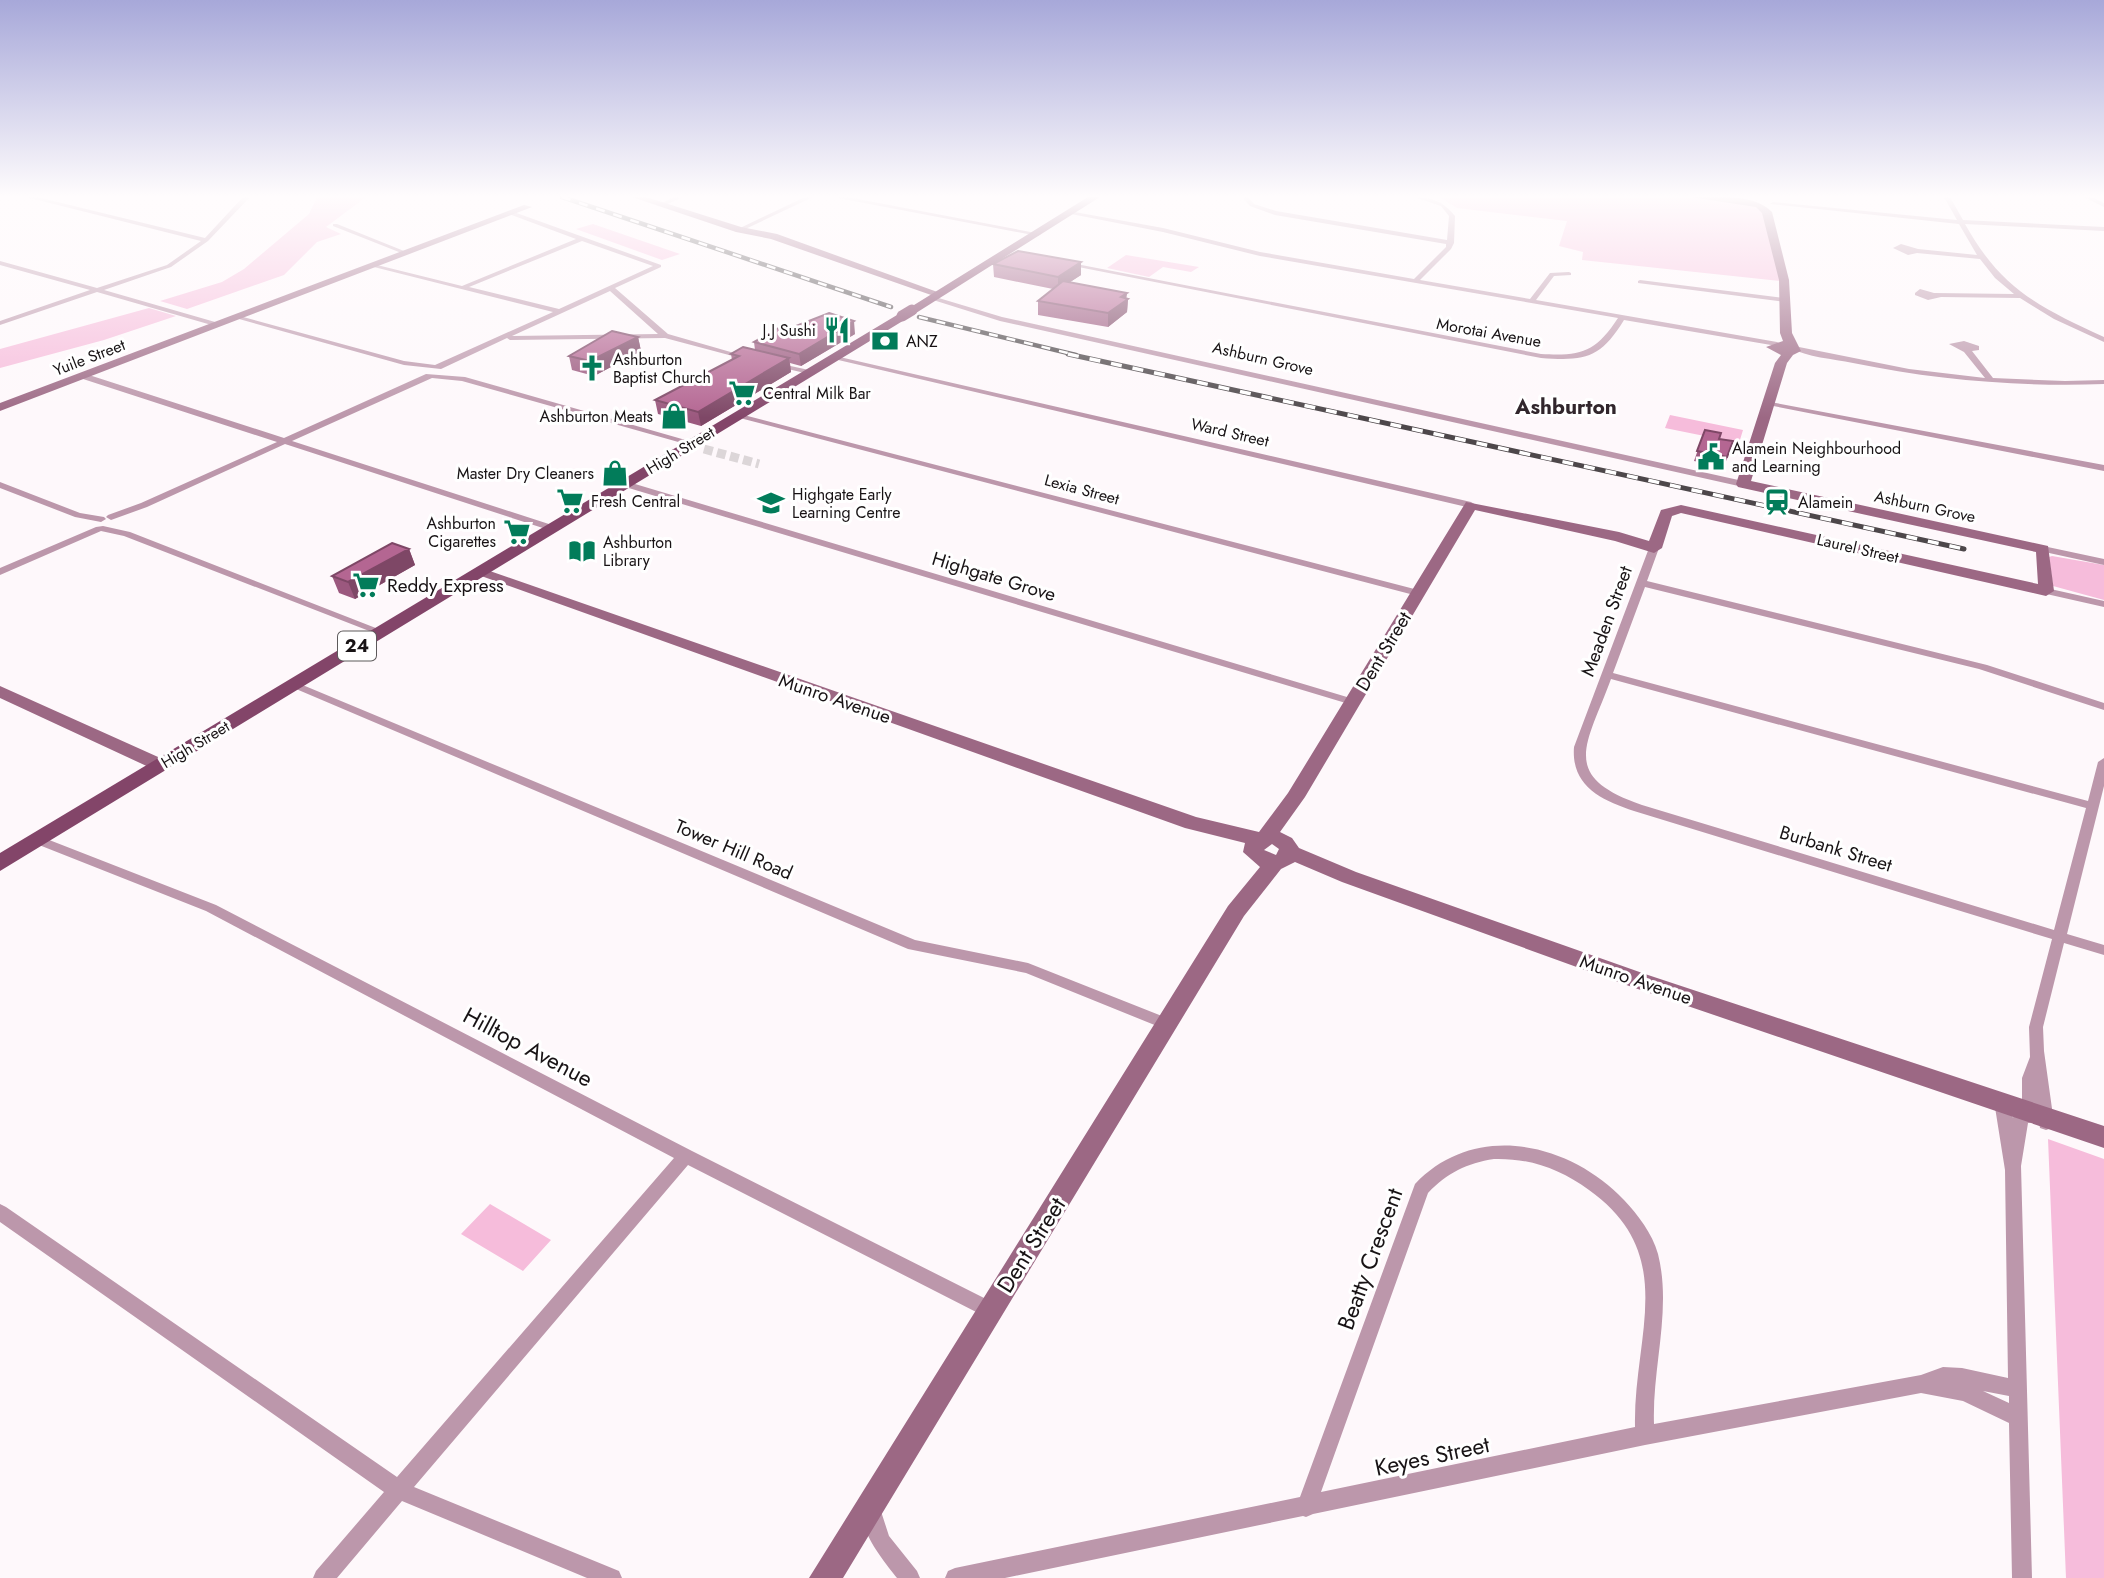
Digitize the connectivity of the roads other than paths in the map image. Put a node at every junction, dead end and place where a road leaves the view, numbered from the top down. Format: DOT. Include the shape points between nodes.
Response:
graph roads {
  1 [pos="28,271"];
  2 [pos="155,271"];
  3 [pos="361,271"];
  4 [pos="392,271"];
  5 [pos="505,271"];
  6 [pos="652,271"];
  7 [pos="872,271"];
  8 [pos="977,271"];
  9 [pos="1098,271"];
  10 [pos="1355,271"];
  11 [pos="1428,271"];
  12 [pos="1782,271"];
  13 [pos="1994,271"];
  14 [pos="1569,274"];
  15 [pos="1418,282"];
  16 [pos="1640,282"];
  17 [pos="464,288"];
  18 [pos="612,289"];
  19 [pos="99,290"];
  20 [pos="604,293"];
  21 [pos="936,295"];
  22 [pos="1936,295"];
  23 [pos="2023,296"];
  24 [pos="624,300"];
  25 [pos="1785,300"];
  26 [pos="1531,302"];
  27 [pos="562,312"];
  28 [pos="239,317"];
  29 [pos="1621,318"];
  30 [pos="0,323"];
  31 [pos="216,323"];
  32 [pos="262,324"];
  33 [pos="516,333"];
  34 [pos="665,335"];
  35 [pos="507,337"];
  36 [pos="551,337"];
  37 [pos="2104,340"];
  38 [pos="1784,350"];
  39 [pos="1967,350"];
  40 [pos="474,353"];
  41 [pos="834,357"];
  42 [pos="434,371"];
  43 [pos="809,372"];
  44 [pos="83,376"];
  45 [pos="1991,381"];
  46 [pos="2104,382"];
  47 [pos="2084,383"];
  48 [pos="393,390"];
  49 [pos="2104,392"];
  50 [pos="1768,402"];
  51 [pos="0,407"];
  52 [pos="738,415"];
  53 [pos="284,441"];
  54 [pos="692,443"];
  55 [pos="2104,468"];
  56 [pos="625,484"];
  57 [pos="1743,484"];
  58 [pos="0,485"];
  59 [pos="144,505"];
  60 [pos="1471,505"];
  61 [pos="1681,509"];
  62 [pos="104,524"];
  63 [pos="552,528"];
  64 [pos="1619,537"];
  65 [pos="1655,545"];
  66 [pos="2038,548"];
  67 [pos="2104,562"];
  68 [pos="0,572"];
  69 [pos="478,572"];
  70 [pos="1641,583"];
  71 [pos="2040,590"];
  72 [pos="1418,593"];
  73 [pos="2104,604"];
  74 [pos="381,632"];
  75 [pos="1607,675"];
  76 [pos="293,684"];
  77 [pos="0,691"];
  78 [pos="1353,702"];
  79 [pos="2104,707"];
  80 [pos="1577,757"];
  81 [pos="2104,762"];
  82 [pos="160,765"];
  83 [pos="2093,806"];
  84 [pos="39,840"];
  85 [pos="1271,850"];
  86 [pos="0,863"];
  87 [pos="2059,936"];
  88 [pos="2104,950"];
  89 [pos="1167,1024"];
  90 [pos="2025,1114"];
  91 [pos="2104,1137"];
  92 [pos="2104,1146"];
  93 [pos="685,1156"];
  94 [pos="0,1212"];
  95 [pos="990,1310"];
  96 [pos="1921,1384"];
  97 [pos="2018,1389"];
  98 [pos="2019,1418"];
  99 [pos="1645,1435"];
  100 [pos="398,1490"];
  101 [pos="870,1505"];
  102 [pos="1306,1507"];
  103 [pos="323,1578"];
  104 [pos="612,1578"];
  105 [pos="825,1578"];
  106 [pos="910,1578"];
  107 [pos="954,1578"];
  108 [pos="2022,1578"];
  1 -- 19 [label="street"];
  2 -- 19 [label="street"];
  3 -- 28 [label="street, Yuile Street"];
  4 -- 17 [label="street"];
  5 -- 17 [label="street"];
  6 -- 18 [label="street"];
  7 -- 21 [label="street"];
  8 -- 21 [label="main road, High Street / 24"];
  9 -- 29 [label="street, Morotai Avenue" via="1541,356 1598,350"];
  10 -- 15 [label="street"];
  11 -- 15 [label="street"];
  12 -- 25 [label="street"];
  13 -- 23 [label="street"];
  14 -- 26 [label="street" via="1551,271"];
  15 -- 26 [label="street"];
  16 -- 25 [label="street" via="1667,281"];
  17 -- 27 [label="street"];
  18 -- 20 [label="street"];
  18 -- 24 [label="street"];
  19 -- 30 [label="street"];
  19 -- 31 [label="street"];
  20 -- 24 [label="street"];
  20 -- 27 [label="street"];
  21 -- 41 [label="main road, High Street / 24"];
  21 -- 57 [label="street, Ashburn Grove" via="958,307 1107,342"];
  22 -- 23 [label="street"];
  23 -- 37 [label="street"];
  24 -- 34 [label="street"];
  25 -- 38 [label="street"];
  26 -- 29 [label="street"];
  27 -- 33 [label="street"];
  28 -- 31 [label="street, Yuile Street"];
  28 -- 32 [label="street"];
  29 -- 38 [label="street"];
  31 -- 44 [label="street, Yuile Street"];
  32 -- 42 [label="street"];
  33 -- 35 [label="street"];
  33 -- 36 [label="street"];
  34 -- 36 [label="street"];
  34 -- 43 [label="street"];
  35 -- 36 [label="street"];
  35 -- 40 [label="street"];
  38 -- 45 [label="street"];
  38 -- 50 [label="street"];
  39 -- 45 [label="street"];
  40 -- 42 [label="street"];
  41 -- 43 [label="main road, High Street / 24"];
  41 -- 60 [label="street, Ward Street"];
  42 -- 48 [label="street"];
  42 -- 54 [label="street"];
  43 -- 52 [label="main road, High Street / 24"];
  44 -- 51 [label="street, Yuile Street"];
  44 -- 53 [label="street"];
  45 -- 47 [label="street"];
  46 -- 47 [label="street"];
  47 -- 49 [label="street"];
  48 -- 53 [label="street"];
  50 -- 55 [label="street"];
  50 -- 57 [label="street"];
  52 -- 54 [label="main road, High Street / 24"];
  52 -- 72 [label="street, Lexia Street"];
  53 -- 59 [label="street"];
  53 -- 63 [label="street"];
  54 -- 56 [label="main road, High Street / 24"];
  56 -- 63 [label="main road, High Street / 24"];
  56 -- 78 [label="street, Highgate Grove"];
  57 -- 66 [label="street, Ashburn Grove"];
  58 -- 62 [label="street"];
  59 -- 62 [label="street"];
  60 -- 64 [label="street, Ward Street"];
  60 -- 72 [label="street, Dent Street"];
  61 -- 65 [label="street, Meaden Street" via="1666,513"];
  61 -- 71 [label="street, Laurel Street"];
  62 -- 68 [label="street"];
  62 -- 74 [label="street"];
  63 -- 69 [label="main road, High Street / 24"];
  64 -- 65 [label="street, Ward Street"];
  65 -- 70 [label="street, Meaden Street"];
  66 -- 67 [label="street, Ashburn Grove"];
  66 -- 71 [label="street"];
  69 -- 74 [label="main road, High Street / 24"];
  69 -- 85 [label="street, Munro Avenue"];
  70 -- 75 [label="street, Meaden Street"];
  70 -- 79 [label="street" via="1983,667"];
  71 -- 73 [label="street, Laurel Street"];
  72 -- 78 [label="street, Dent Street"];
  74 -- 76 [label="main road, High Street / 24"];
  75 -- 80 [label="street, Meaden Street"];
  75 -- 83 [label="street"];
  76 -- 82 [label="main road, High Street / 24"];
  76 -- 89 [label="street, Tower Hill Road" via="913,945 1028,968"];
  77 -- 82 [label="street"];
  78 -- 85 [label="street, Dent Street" via="1295,797"];
  80 -- 87 [label="street, Burbank Street" via="1588,781 1621,802"];
  81 -- 83 [label="street"];
  82 -- 84 [label="main road, High Street / 24"];
  83 -- 87 [label="street"];
  84 -- 86 [label="main road, High Street / 24"];
  84 -- 93 [label="street, Hilltop Avenue" via="211,908"];
  85 -- 89 [label="street, Dent Street"];
  85 -- 90 [label="street, Munro Avenue"];
  87 -- 88 [label="street, Burbank Street"];
  87 -- 90 [label="street" via="2038,1014 2036,1058 2044,1085"];
  89 -- 95 [label="street, Dent Street"];
  90 -- 91 [label="street, Munro Avenue"];
  90 -- 92 [label="street, Munro Avenue"];
  90 -- 97 [label="street" via="2013,1170"];
  93 -- 95 [label="street, Hilltop Avenue"];
  93 -- 100 [label="street"];
  94 -- 100 [label="street"];
  95 -- 101 [label="street, Dent Street"];
  96 -- 97 [label="street, Keyes Street" via="1952,1376"];
  96 -- 98 [label="street, Keyes Street" via="1965,1392"];
  96 -- 99 [label="street, Keyes Street"];
  97 -- 98 [label="street"];
  98 -- 108 [label="street"];
  99 -- 102 [label="street, Keyes Street"];
  99 -- 102 [label="street, Beatty Crescent" via="1642,1392 1657,1286 1656,1268 1640,1233 1613,1200 1581,1175 1535,1156 1487,1152 1441,1169 1421,1189"];
  100 -- 103 [label="street"];
  100 -- 104 [label="street"];
  101 -- 105 [label="street, Dent Street"];
  101 -- 106 [label="street" via="880,1541"];
  102 -- 107 [label="street, Keyes Street"];
}
